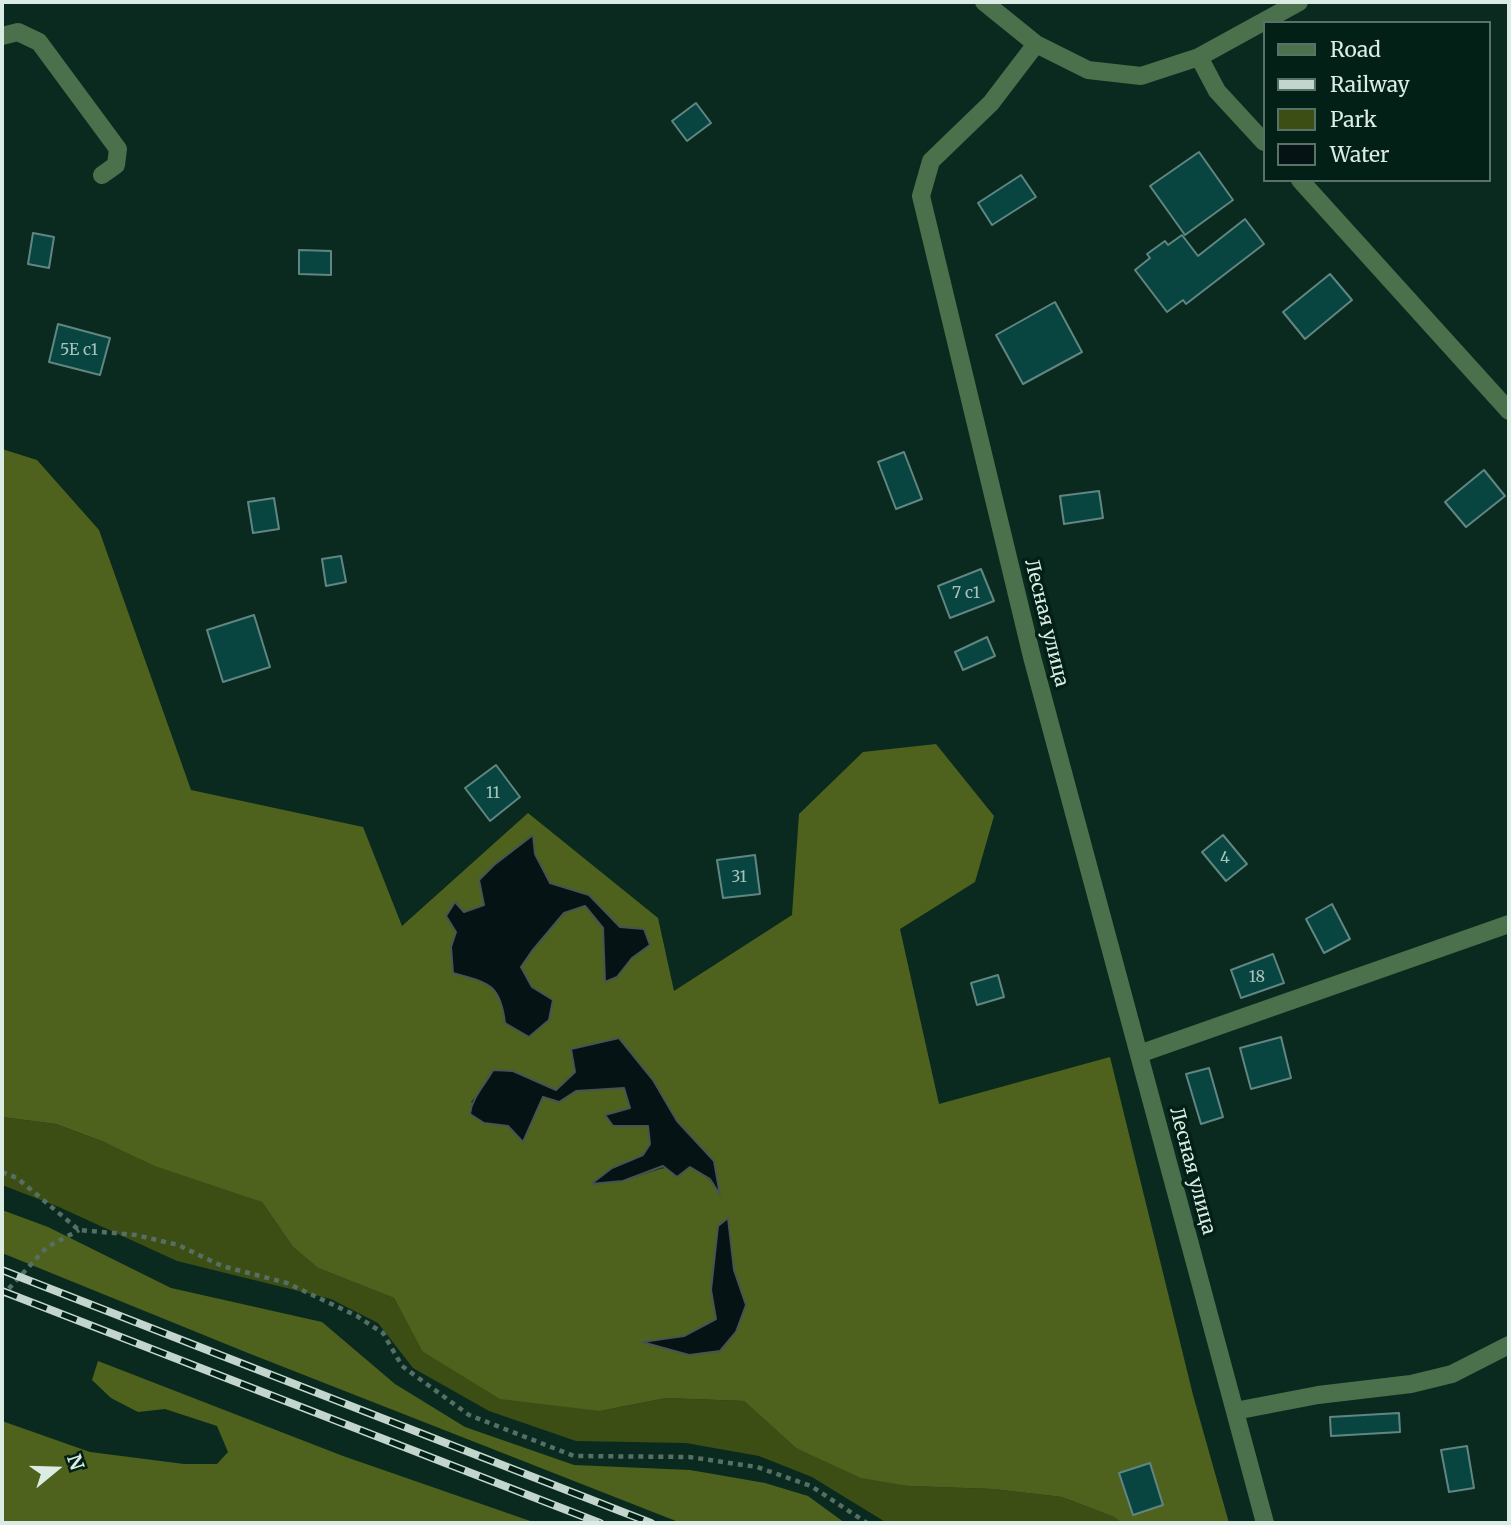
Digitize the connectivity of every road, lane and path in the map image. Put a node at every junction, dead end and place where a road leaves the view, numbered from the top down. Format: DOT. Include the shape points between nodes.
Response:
graph roads {
  1 [pos="984,2"];
  2 [pos="1299,2"];
  3 [pos="1264,21"];
  4 [pos="1262,22"];
  5 [pos="2,36"];
  6 [pos="1036,44"];
  7 [pos="1199,57"];
  8 [pos="1262,140"];
  9 [pos="102,175"];
  10 [pos="1302,182"];
  11 [pos="1509,411"];
  12 [pos="1509,924"];
  13 [pos="1139,1054"];
  14 [pos="2,1172"];
  15 [pos="79,1230"];
  16 [pos="2,1296"];
  17 [pos="1509,1345"];
  18 [pos="1235,1411"];
  19 [pos="867,1523"];
  20 [pos="1265,1523"];
  1 -- 6 [label="street"];
  2 -- 3 [label="street"];
  4 -- 7 [label="street"];
  5 -- 9 [label="street" via="18,32 39,42 118,149 117,165"];
  6 -- 7 [label="street" via="1088,70 1141,76"];
  6 -- 13 [label="street, Лесная улица" via="991,103 931,161 921,196 1032,657"];
  7 -- 8 [label="street" via="1217,91"];
  10 -- 11 [label="street"];
  12 -- 13 [label="street"];
  13 -- 18 [label="street, Лесная улица"];
  14 -- 15 [label="path" via="18,1178"];
  15 -- 16 [label="path" via="47,1247"];
  15 -- 19 [label="path" via="136,1235 178,1245 222,1266 287,1283 357,1316 383,1334 402,1366 469,1415 574,1456 690,1457 757,1467 811,1486"];
  17 -- 18 [label="street" via="1452,1374 1411,1384"];
  18 -- 20 [label="street, Лесная улица"];
}
